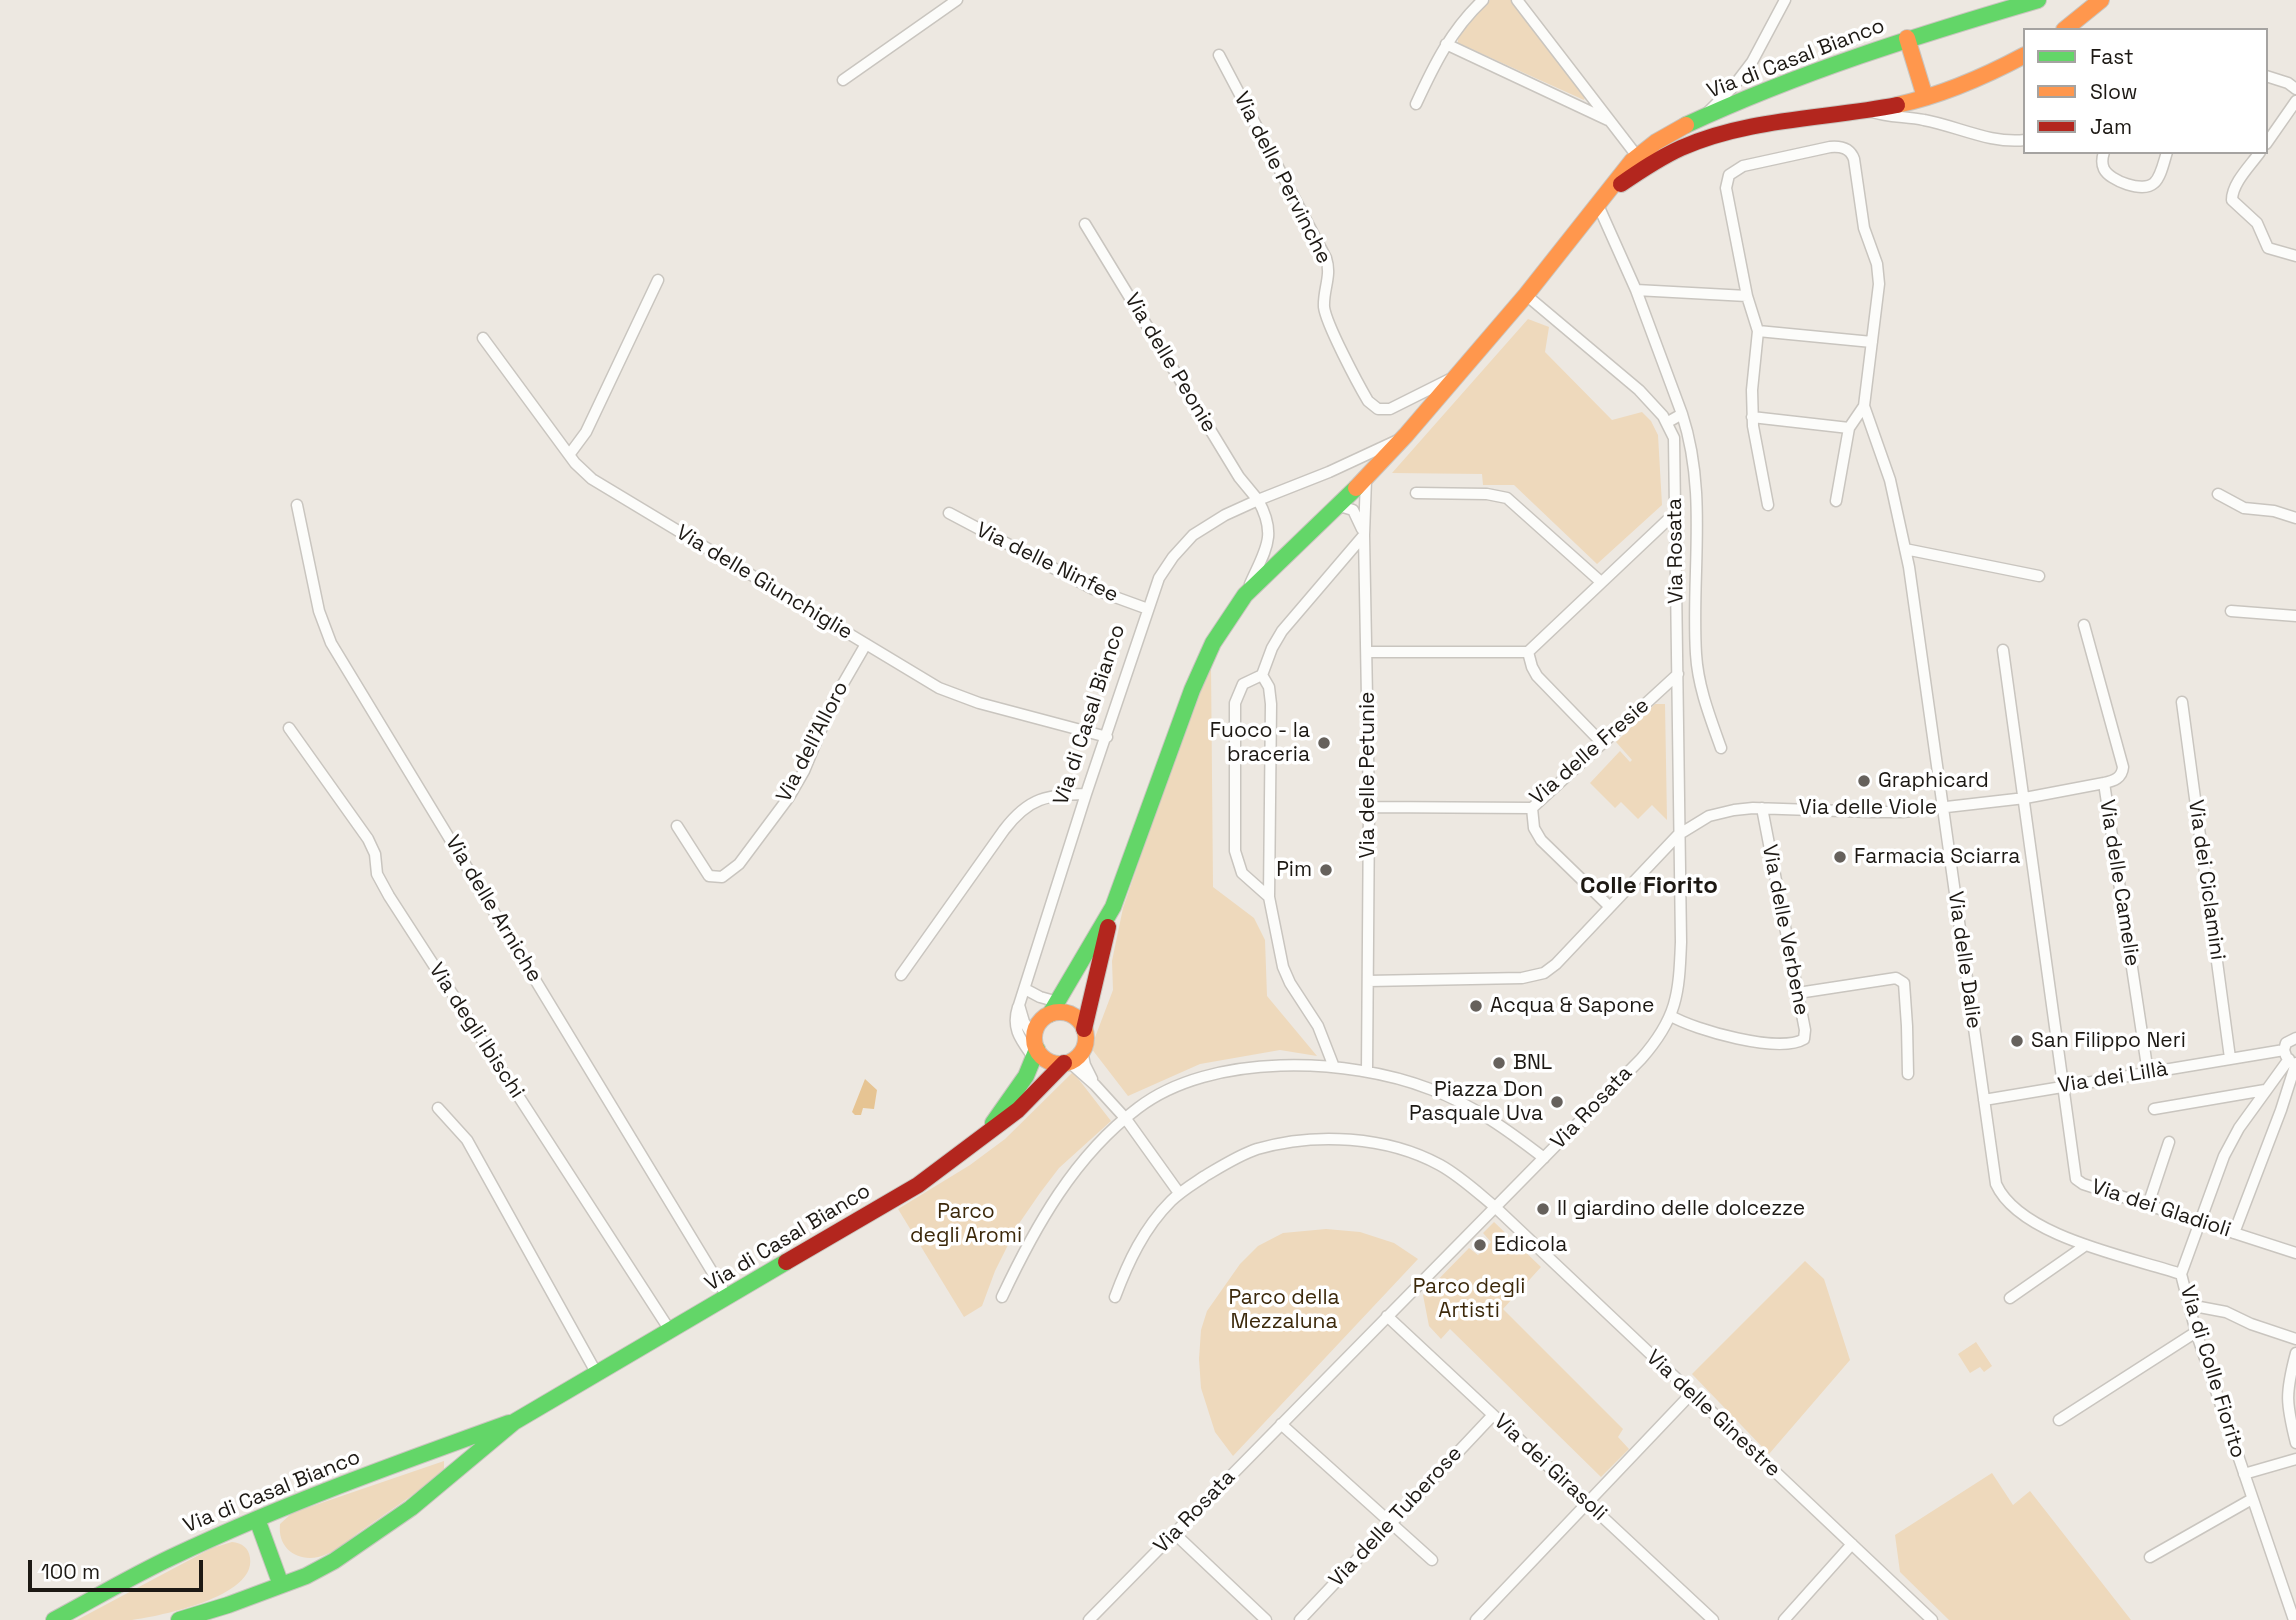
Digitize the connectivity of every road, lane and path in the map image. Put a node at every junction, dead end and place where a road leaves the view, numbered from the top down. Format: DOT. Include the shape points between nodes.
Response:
graph roads {
  1 [pos="957,0"];
  2 [pos="1483,0"];
  3 [pos="1517,0"];
  4 [pos="1785,0"];
  5 [pos="2038,0"];
  6 [pos="2101,0"];
  7 [pos="2072,28"];
  8 [pos="1908,38"];
  9 [pos="1446,44"];
  10 [pos="1219,55"];
  11 [pos="2023,56"];
  12 [pos="1752,62"];
  13 [pos="2268,77"];
  14 [pos="844,80"];
  15 [pos="1775,88"];
  16 [pos="2296,89"];
  17 [pos="1925,97"];
  18 [pos="2296,101"];
  19 [pos="1416,104"];
  20 [pos="1868,110"];
  21 [pos="1700,119"];
  22 [pos="1610,121"];
  23 [pos="2023,140"];
  24 [pos="2268,141"];
  25 [pos="2104,154"];
  26 [pos="2166,154"];
  27 [pos="2259,154"];
  28 [pos="1637,156"];
  29 [pos="1598,205"];
  30 [pos="1086,224"];
  31 [pos="2296,256"];
  32 [pos="658,280"];
  33 [pos="1636,290"];
  34 [pos="1526,295"];
  35 [pos="1747,296"];
  36 [pos="1758,331"];
  37 [pos="483,338"];
  38 [pos="1872,342"];
  39 [pos="1459,375"];
  40 [pos="1864,407"];
  41 [pos="1682,414"];
  42 [pos="1752,417"];
  43 [pos="1668,422"];
  44 [pos="1849,428"];
  45 [pos="1406,435"];
  46 [pos="569,455"];
  47 [pos="1366,480"];
  48 [pos="1416,493"];
  49 [pos="2218,494"];
  50 [pos="1258,500"];
  51 [pos="1836,501"];
  52 [pos="297,505"];
  53 [pos="1768,505"];
  54 [pos="1331,510"];
  55 [pos="1676,512"];
  56 [pos="949,513"];
  57 [pos="2296,518"];
  58 [pos="1364,535"];
  59 [pos="1905,549"];
  60 [pos="2039,576"];
  61 [pos="1601,582"];
  62 [pos="1245,595"];
  63 [pos="1147,609"];
  64 [pos="2231,611"];
  65 [pos="2296,616"];
  66 [pos="2084,625"];
  67 [pos="866,644"];
  68 [pos="2003,650"];
  69 [pos="1367,652"];
  70 [pos="1528,652"];
  71 [pos="1678,674"];
  72 [pos="1262,675"];
  73 [pos="2182,702"];
  74 [pos="289,728"];
  75 [pos="1107,737"];
  76 [pos="1602,743"];
  77 [pos="1721,748"];
  78 [pos="2104,783"];
  79 [pos="1086,794"];
  80 [pos="2025,798"];
  81 [pos="1369,807"];
  82 [pos="1532,808"];
  83 [pos="1762,808"];
  84 [pos="1944,808"];
  85 [pos="677,826"];
  86 [pos="1678,835"];
  87 [pos="1269,897"];
  88 [pos="1609,906"];
  89 [pos="1113,907"];
  90 [pos="901,975"];
  91 [pos="1368,981"];
  92 [pos="1025,989"];
  93 [pos="1798,993"];
  94 [pos="1019,1005"];
  95 [pos="1054,1008"];
  96 [pos="1671,1016"];
  97 [pos="1084,1029"];
  98 [pos="2296,1038"];
  99 [pos="1035,1048"];
  100 [pos="2230,1058"];
  101 [pos="2291,1058"];
  102 [pos="1072,1059"];
  103 [pos="1334,1067"];
  104 [pos="1367,1071"];
  105 [pos="2148,1073"];
  106 [pos="1908,1074"];
  107 [pos="2063,1087"];
  108 [pos="2265,1090"];
  109 [pos="1984,1100"];
  110 [pos="438,1108"];
  111 [pos="2154,1108"];
  112 [pos="1126,1119"];
  113 [pos="983,1137"];
  114 [pos="2169,1142"];
  115 [pos="1544,1158"];
  116 [pos="1179,1193"];
  117 [pos="2148,1205"];
  118 [pos="1495,1207"];
  119 [pos="2200,1222"];
  120 [pos="2234,1233"];
  121 [pos="2086,1245"];
  122 [pos="2296,1253"];
  123 [pos="2181,1274"];
  124 [pos="1002,1297"];
  125 [pos="1115,1297"];
  126 [pos="728,1298"];
  127 [pos="2010,1298"];
  128 [pos="2189,1305"];
  129 [pos="1387,1316"];
  130 [pos="671,1332"];
  131 [pos="2196,1332"];
  132 [pos="2296,1339"];
  133 [pos="2296,1353"];
  134 [pos="597,1374"];
  135 [pos="2287,1385"];
  136 [pos="1692,1394"];
  137 [pos="2296,1395"];
  138 [pos="1493,1415"];
  139 [pos="2059,1420"];
  140 [pos="514,1422"];
  141 [pos="1281,1424"];
  142 [pos="2296,1443"];
  143 [pos="2296,1459"];
  144 [pos="2244,1474"];
  145 [pos="2252,1499"];
  146 [pos="1586,1503"];
  147 [pos="257,1519"];
  148 [pos="1390,1524"];
  149 [pos="1174,1533"];
  150 [pos="1852,1544"];
  151 [pos="2150,1557"];
  152 [pos="1432,1560"];
  153 [pos="281,1586"];
  154 [pos="54,1620"];
  155 [pos="179,1620"];
  156 [pos="1089,1620"];
  157 [pos="1266,1620"];
  158 [pos="1300,1620"];
  159 [pos="1476,1620"];
  160 [pos="1713,1620"];
  161 [pos="1784,1620"];
  162 [pos="1932,1620"];
  163 [pos="2294,1620"];
  1 -- 14 [label="street"];
  2 -- 9 [label="street"];
  3 -- 22 [label="street"];
  4 -- 12 [label="street"];
  5 -- 8 [label="main road, Via di Casal Bianco"];
  6 -- 7 [label="main road"];
  8 -- 15 [label="main road, Via di Casal Bianco"];
  8 -- 17 [label="main road"];
  9 -- 19 [label="street"];
  9 -- 22 [label="street"];
  10 -- 39 [label="street, Via delle Pervinche" via="1326,258 1326,314 1368,401 1378,409 1390,409"];
  11 -- 17 [label="main road, Via di Casal Bianco" via="1969,85"];
  12 -- 15 [label="street" via="1748,86"];
  12 -- 21 [label="street"];
  13 -- 16 [label="street"];
  15 -- 21 [label="main road, Via di Casal Bianco"];
  17 -- 20 [label="main road, Via di Casal Bianco"];
  18 -- 24 [label="street"];
  20 -- 23 [label="street" via="1952,126 1991,139"];
  20 -- 29 [label="main road, Via di Casal Bianco" via="1764,124 1698,140 1640,170"];
  21 -- 28 [label="main road, Via di Casal Bianco"];
  22 -- 28 [label="street"];
  25 -- 26 [label="street" via="2106,173 2141,187 2155,182"];
  27 -- 31 [label="street" via="2238,182 2232,200 2257,223 2268,248"];
  28 -- 29 [label="main road, Via di Casal Bianco"];
  29 -- 33 [label="street, Via Rosata"];
  29 -- 34 [label="main road, Via di Casal Bianco"];
  30 -- 50 [label="street, Via delle Peonie"];
  32 -- 46 [label="street" via="586,432"];
  33 -- 35 [label="street"];
  33 -- 41 [label="street, Via Rosata"];
  34 -- 39 [label="main road, Via di Casal Bianco"];
  34 -- 43 [label="street" via="1639,390"];
  35 -- 36 [label="street"];
  35 -- 38 [label="street" via="1726,191 1729,175 1743,166 1839,146 1854,159 1864,228 1877,267"];
  36 -- 38 [label="street"];
  36 -- 42 [label="street"];
  37 -- 46 [label="street, Via delle Giunchiglie"];
  38 -- 40 [label="street"];
  39 -- 45 [label="main road, Via di Casal Bianco"];
  40 -- 44 [label="street"];
  40 -- 59 [label="street, Via delle Dalie" via="1890,480"];
  41 -- 43 [label="street"];
  41 -- 77 [label="street, Via Rosata" via="1697,500 1697,662"];
  42 -- 44 [label="street"];
  42 -- 53 [label="street"];
  43 -- 55 [label="street, Via Rosata" via="1674,444"];
  44 -- 51 [label="street"];
  45 -- 47 [label="main road, Via di Casal Bianco"];
  45 -- 50 [label="street, Via di Casal Bianco"];
  46 -- 67 [label="street, Via delle Giunchiglie" via="593,479"];
  47 -- 54 [label="main road, Via di Casal Bianco"];
  47 -- 58 [label="street, Via delle Petunie"];
  48 -- 61 [label="street" via="1507,498"];
  49 -- 57 [label="street" via="2240,507"];
  50 -- 62 [label="street, Via di Casal Bianco" via="1268,523 1268,538"];
  50 -- 63 [label="street, Via di Casal Bianco" via="1189,539 1159,578"];
  52 -- 126 [label="street, Via delle Arniche" via="331,643"];
  54 -- 58 [label="street" via="1353,510"];
  54 -- 62 [label="main road, Via di Casal Bianco"];
  55 -- 61 [label="street"];
  55 -- 71 [label="street, Via Rosata"];
  56 -- 63 [label="street, Via delle Ninfee" via="1093,589"];
  58 -- 69 [label="street, Via delle Petunie"];
  58 -- 72 [label="street" via="1282,631"];
  59 -- 60 [label="street"];
  59 -- 84 [label="street, Via delle Dalie"];
  61 -- 70 [label="street"];
  62 -- 89 [label="main road, Via di Casal Bianco" via="1219,632 1197,677"];
  63 -- 75 [label="street, Via di Casal Bianco"];
  64 -- 65 [label="street"];
  66 -- 78 [label="street, Via delle Camelie" via="2123,766 2118,778"];
  67 -- 75 [label="street, Via delle Giunchiglie" via="962,698"];
  67 -- 85 [label="street, Via dell'Alloro" via="833,701 793,791 736,867 722,877 709,876"];
  68 -- 80 [label="street"];
  69 -- 70 [label="street"];
  69 -- 81 [label="street, Via delle Petunie"];
  70 -- 76 [label="street" via="1537,676"];
  71 -- 76 [label="street, Via delle Fresie"];
  71 -- 86 [label="street, Via Rosata"];
  72 -- 87 [label="street" via="1271,704"];
  72 -- 87 [label="street" via="1243,684 1235,703 1235,851 1242,873"];
  73 -- 100 [label="street, Via dei Ciclamini"];
  74 -- 130 [label="street, Via degli Ibischi" via="368,839 389,897"];
  75 -- 79 [label="street, Via di Casal Bianco"];
  76 -- 82 [label="street, Via delle Fresie"];
  78 -- 80 [label="street, Via delle Viole"];
  78 -- 105 [label="street, Via delle Camelie"];
  79 -- 90 [label="street" via="1042,797 1021,810"];
  79 -- 92 [label="street, Via di Casal Bianco"];
  80 -- 84 [label="street, Via delle Viole"];
  80 -- 107 [label="street"];
  81 -- 82 [label="street, Via delle Fresie"];
  81 -- 91 [label="street, Via delle Petunie"];
  82 -- 88 [label="street" via="1541,840"];
  83 -- 84 [label="street, Via delle Viole" via="1871,813"];
  83 -- 86 [label="street, Via delle Viole" via="1716,813"];
  83 -- 93 [label="street, Via delle Verbene"];
  84 -- 109 [label="street, Via delle Dalie"];
  86 -- 88 [label="street, Via delle Viole"];
  86 -- 96 [label="street, Via Rosata" via="1680,967"];
  87 -- 103 [label="street" via="1283,967 1313,1016"];
  88 -- 91 [label="street, Via delle Viole" via="1556,964 1539,975"];
  89 -- 95 [label="main road, Via di Casal Bianco"];
  89 -- 97 [label="main road"];
  91 -- 104 [label="street, Via delle Petunie"];
  92 -- 94 [label="street, Via di Casal Bianco"];
  92 -- 95 [label="street"];
  93 -- 96 [label="street, Via delle Verbene" via="1805,1036 1800,1042 1770,1043 1704,1031"];
  93 -- 106 [label="street" via="1896,978 1904,983"];
  94 -- 99 [label="street"];
  94 -- 99 [label="street" via="1016,1030"];
  95 -- 97 [label="main road" via="1071,1014"];
  95 -- 99 [label="main road" via="1038,1023"];
  96 -- 115 [label="street, Via Rosata" via="1657,1040"];
  97 -- 102 [label="main road" via="1086,1037"];
  98 -- 101 [label="street, Via di Colle Fiorito" via="2288,1041"];
  99 -- 102 [label="main road" via="1057,1063"];
  99 -- 113 [label="main road" via="1026,1076"];
  100 -- 101 [label="street, Via dei Lillà"];
  100 -- 105 [label="street, Via dei Lillà"];
  101 -- 108 [label="street, Via di Colle Fiorito"];
  101 -- 120 [label="street" via="2281,1110"];
  102 -- 112 [label="street"];
  102 -- 113 [label="main road, Via di Casal Bianco"];
  103 -- 104 [label="street"];
  103 -- 112 [label="street" via="1262,1067 1202,1078 1159,1096"];
  104 -- 115 [label="street" via="1448,1096"];
  105 -- 107 [label="street, Via dei Lillà"];
  107 -- 109 [label="street, Via dei Lillà"];
  107 -- 117 [label="street, Via dei Gladioli" via="2076,1179"];
  108 -- 111 [label="street"];
  108 -- 119 [label="street, Via di Colle Fiorito" via="2224,1156"];
  109 -- 121 [label="street, Via delle Dalie" via="1993,1171 2001,1193 2040,1225"];
  110 -- 134 [label="street" via="467,1140"];
  112 -- 116 [label="street"];
  112 -- 124 [label="street" via="1080,1165 1056,1199"];
  113 -- 126 [label="main road, Via di Casal Bianco" via="918,1185"];
  114 -- 117 [label="street"];
  115 -- 118 [label="street, Via Rosata"];
  116 -- 118 [label="street, Via delle Ginestre" via="1255,1150 1301,1140 1338,1140 1387,1146 1421,1157 1454,1174"];
  116 -- 125 [label="street, Via delle Ginestre" via="1141,1240"];
  117 -- 119 [label="street, Via dei Gladioli"];
  118 -- 129 [label="street, Via Rosata"];
  118 -- 136 [label="street, Via delle Ginestre"];
  119 -- 120 [label="street, Via dei Gladioli"];
  119 -- 123 [label="street, Via di Colle Fiorito"];
  120 -- 122 [label="street, Via dei Gladioli"];
  121 -- 123 [label="street, Via delle Dalie"];
  121 -- 127 [label="street"];
  123 -- 128 [label="street, Via di Colle Fiorito"];
  126 -- 130 [label="main road, Via di Casal Bianco"];
  128 -- 131 [label="street, Via di Colle Fiorito"];
  128 -- 132 [label="street" via="2227,1312"];
  129 -- 138 [label="street, Via dei Girasoli"];
  129 -- 141 [label="street, Via Rosata"];
  130 -- 134 [label="main road, Via di Casal Bianco"];
  131 -- 139 [label="street"];
  131 -- 144 [label="street, Via di Colle Fiorito"];
  133 -- 135 [label="street"];
  134 -- 140 [label="main road, Via di Casal Bianco"];
  135 -- 137 [label="street"];
  135 -- 142 [label="street"];
  136 -- 146 [label="street"];
  136 -- 150 [label="street, Via delle Ginestre"];
  138 -- 146 [label="street, Via dei Girasoli"];
  138 -- 148 [label="street, Via delle Tuberose"];
  140 -- 147 [label="main road, Via di Casal Bianco"];
  140 -- 153 [label="main road, Via di Casal Bianco" via="411,1508 334,1561"];
  141 -- 148 [label="street"];
  141 -- 149 [label="street, Via Rosata"];
  143 -- 144 [label="street"];
  144 -- 145 [label="street, Via di Colle Fiorito"];
  145 -- 151 [label="street"];
  145 -- 163 [label="street, Via di Colle Fiorito"];
  146 -- 159 [label="street"];
  146 -- 160 [label="street, Via dei Girasoli"];
  147 -- 153 [label="main road"];
  147 -- 154 [label="main road, Via di Casal Bianco" via="169,1558"];
  148 -- 152 [label="street"];
  148 -- 158 [label="street, Via delle Tuberose"];
  149 -- 156 [label="street, Via Rosata"];
  149 -- 157 [label="street"];
  150 -- 161 [label="street"];
  150 -- 162 [label="street, Via delle Ginestre"];
  153 -- 155 [label="main road, Via di Casal Bianco"];
}
